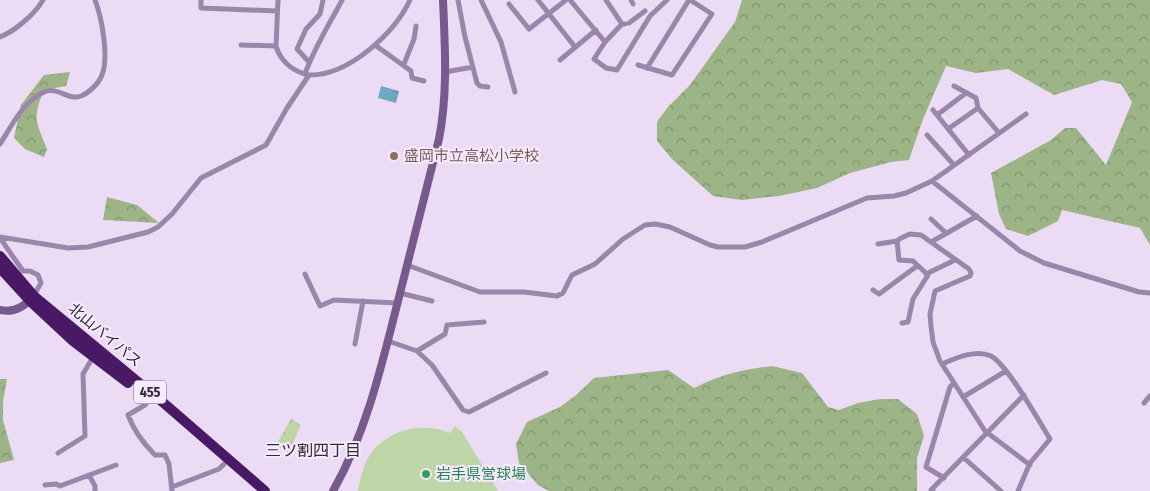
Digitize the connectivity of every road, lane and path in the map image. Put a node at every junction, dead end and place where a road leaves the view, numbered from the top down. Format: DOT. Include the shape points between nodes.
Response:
graph roads {
  1 [pos="43,0"];
  2 [pos="96,0"];
  3 [pos="201,0"];
  4 [pos="278,0"];
  5 [pos="323,0"];
  6 [pos="342,0"];
  7 [pos="410,0"];
  8 [pos="443,0"];
  9 [pos="458,0"];
  10 [pos="481,0"];
  11 [pos="538,0"];
  12 [pos="566,0"];
  13 [pos="570,0"];
  14 [pos="606,0"];
  15 [pos="667,0"];
  16 [pos="689,0"];
  17 [pos="509,4"];
  18 [pos="277,11"];
  19 [pos="645,11"];
  20 [pos="549,13"];
  21 [pos="625,24"];
  22 [pos="416,26"];
  23 [pos="596,30"];
  24 [pos="0,37"];
  25 [pos="605,42"];
  26 [pos="241,45"];
  27 [pos="375,45"];
  28 [pos="276,46"];
  29 [pos="575,47"];
  30 [pos="560,60"];
  31 [pos="309,62"];
  32 [pos="404,64"];
  33 [pos="638,65"];
  34 [pos="473,67"];
  35 [pos="647,68"];
  36 [pos="446,72"];
  37 [pos="424,81"];
  38 [pos="954,86"];
  39 [pos="488,87"];
  40 [pos="515,92"];
  41 [pos="966,93"];
  42 [pos="978,108"];
  43 [pos="933,110"];
  44 [pos="1026,114"];
  45 [pos="938,115"];
  46 [pos="948,129"];
  47 [pos="999,133"];
  48 [pos="927,136"];
  49 [pos="0,144"];
  50 [pos="969,155"];
  51 [pos="954,165"];
  52 [pos="932,181"];
  53 [pos="977,216"];
  54 [pos="931,219"];
  55 [pos="946,233"];
  56 [pos="0,238"];
  57 [pos="897,241"];
  58 [pos="931,242"];
  59 [pos="878,244"];
  60 [pos="0,256"];
  61 [pos="956,260"];
  62 [pos="407,265"];
  63 [pos="917,266"];
  64 [pos="0,268"];
  65 [pos="305,274"];
  66 [pos="926,274"];
  67 [pos="873,290"];
  68 [pos="400,293"];
  69 [pos="1150,293"];
  70 [pos="32,298"];
  71 [pos="363,301"];
  72 [pos="432,301"];
  73 [pos="397,303"];
  74 [pos="0,310"];
  75 [pos="484,322"];
  76 [pos="902,323"];
  77 [pos="388,341"];
  78 [pos="355,344"];
  79 [pos="416,351"];
  80 [pos="94,356"];
  81 [pos="942,364"];
  82 [pos="1006,371"];
  83 [pos="546,373"];
  84 [pos="954,383"];
  85 [pos="1024,395"];
  86 [pos="1150,396"];
  87 [pos="963,397"];
  88 [pos="150,399"];
  89 [pos="1144,403"];
  90 [pos="987,433"];
  91 [pos="58,453"];
  92 [pos="964,458"];
  93 [pos="224,464"];
  94 [pos="116,465"];
  95 [pos="1030,465"];
  96 [pos="89,475"];
  97 [pos="944,478"];
  98 [pos="45,485"];
  99 [pos="172,489"];
  100 [pos="95,491"];
  101 [pos="254,491"];
  102 [pos="265,491"];
  103 [pos="333,491"];
  104 [pos="933,491"];
  105 [pos="1000,491"];
  106 [pos="1018,491"];
  1 -- 24 [label="street" via="10,33"];
  2 -- 49 [label="street" via="102,17 104,40 102,77 80,96 71,97 56,90 46,91 33,99"];
  3 -- 18 [label="street" via="201,8"];
  4 -- 18 [label="street"];
  5 -- 31 [label="street" via="320,14 306,29 297,49"];
  6 -- 31 [label="street"];
  7 -- 27 [label="street" via="400,17"];
  8 -- 36 [label="street"];
  9 -- 34 [label="street"];
  10 -- 40 [label="street" via="504,51"];
  11 -- 20 [label="street"];
  12 -- 20 [label="street"];
  13 -- 23 [label="street"];
  14 -- 21 [label="street"];
  15 -- 25 [label="street" via="650,16 616,70 606,68 594,59"];
  16 -- 35 [label="street"];
  16 -- 35 [label="street" via="712,14 672,75"];
  17 -- 20 [label="street" via="529,28"];
  18 -- 28 [label="street"];
  19 -- 21 [label="street"];
  20 -- 29 [label="street"];
  21 -- 25 [label="street"];
  22 -- 32 [label="street"];
  23 -- 25 [label="street"];
  23 -- 29 [label="street"];
  26 -- 28 [label="street"];
  27 -- 32 [label="street"];
  27 -- 56 [label="street" via="340,68 319,76 309,75 266,145 201,178 158,227 81,248"];
  28 -- 31 [label="street" via="282,59 299,73 305,74"];
  29 -- 30 [label="street"];
  32 -- 37 [label="street" via="411,71 412,78"];
  33 -- 35 [label="street"];
  34 -- 36 [label="street"];
  34 -- 39 [label="street" via="477,83"];
  36 -- 62 [label="street" via="444,117"];
  38 -- 41 [label="street"];
  41 -- 42 [label="street" via="976,98"];
  41 -- 45 [label="street"];
  42 -- 46 [label="street"];
  42 -- 47 [label="street"];
  43 -- 45 [label="street"];
  44 -- 47 [label="street"];
  45 -- 46 [label="street"];
  46 -- 50 [label="street"];
  47 -- 50 [label="street"];
  48 -- 51 [label="street"];
  50 -- 51 [label="street"];
  51 -- 52 [label="street"];
  52 -- 53 [label="street"];
  52 -- 62 [label="street" via="906,193 867,198 745,247 718,247 670,227 645,226 623,239 595,264 572,275 556,296 480,292"];
  53 -- 55 [label="street"];
  53 -- 69 [label="street" via="1020,251 1044,263"];
  54 -- 55 [label="street"];
  55 -- 58 [label="street"];
  56 -- 70 [label="street" via="23,271 38,275 41,283"];
  57 -- 58 [label="street" via="916,234"];
  57 -- 59 [label="street"];
  57 -- 63 [label="street" via="899,260 913,261"];
  58 -- 61 [label="street"];
  60 -- 70 [label="highway, 北山バイパス / 455"];
  61 -- 66 [label="street"];
  61 -- 81 [label="street" via="972,273 935,291 930,314 933,342"];
  62 -- 68 [label="street"];
  63 -- 66 [label="street"];
  63 -- 67 [label="street" via="879,294"];
  64 -- 70 [label="highway, 北山バイパス / 455"];
  65 -- 71 [label="street" via="320,306 334,300"];
  66 -- 76 [label="street" via="927,278 913,299 908,322"];
  68 -- 72 [label="street"];
  68 -- 73 [label="street"];
  70 -- 74 [label="street" via="20,308 8,312"];
  70 -- 80 [label="highway, 北山バイパス / 455" via="74,341"];
  70 -- 102 [label="highway, 北山バイパス / 455" via="166,405"];
  71 -- 73 [label="street"];
  71 -- 78 [label="street"];
  73 -- 77 [label="street"];
  75 -- 79 [label="street" via="446,325 445,334"];
  77 -- 79 [label="street"];
  77 -- 103 [label="street" via="353,453"];
  79 -- 83 [label="street" via="432,365 462,410 470,412"];
  80 -- 88 [label="highway, 北山バイパス / 455"];
  80 -- 91 [label="street" via="83,374 85,436"];
  81 -- 82 [label="street" via="981,354 995,358"];
  81 -- 84 [label="street"];
  82 -- 85 [label="street"];
  82 -- 87 [label="street"];
  84 -- 87 [label="street"];
  84 -- 97 [label="street" via="950,387 926,467"];
  85 -- 90 [label="street"];
  85 -- 95 [label="street" via="1050,439"];
  86 -- 89 [label="street"];
  87 -- 90 [label="street"];
  88 -- 93 [label="highway, 北山バイパス / 455"];
  88 -- 99 [label="street" via="128,415 136,433 154,455 165,455 168,460"];
  90 -- 92 [label="street"];
  90 -- 95 [label="street"];
  92 -- 97 [label="street"];
  92 -- 105 [label="street"];
  93 -- 99 [label="street"];
  93 -- 101 [label="highway, 北山バイパス / 455"];
  94 -- 96 [label="street"];
  95 -- 106 [label="street"];
  96 -- 98 [label="street" via="60,486"];
  96 -- 100 [label="street"];
  97 -- 104 [label="street"];
}
